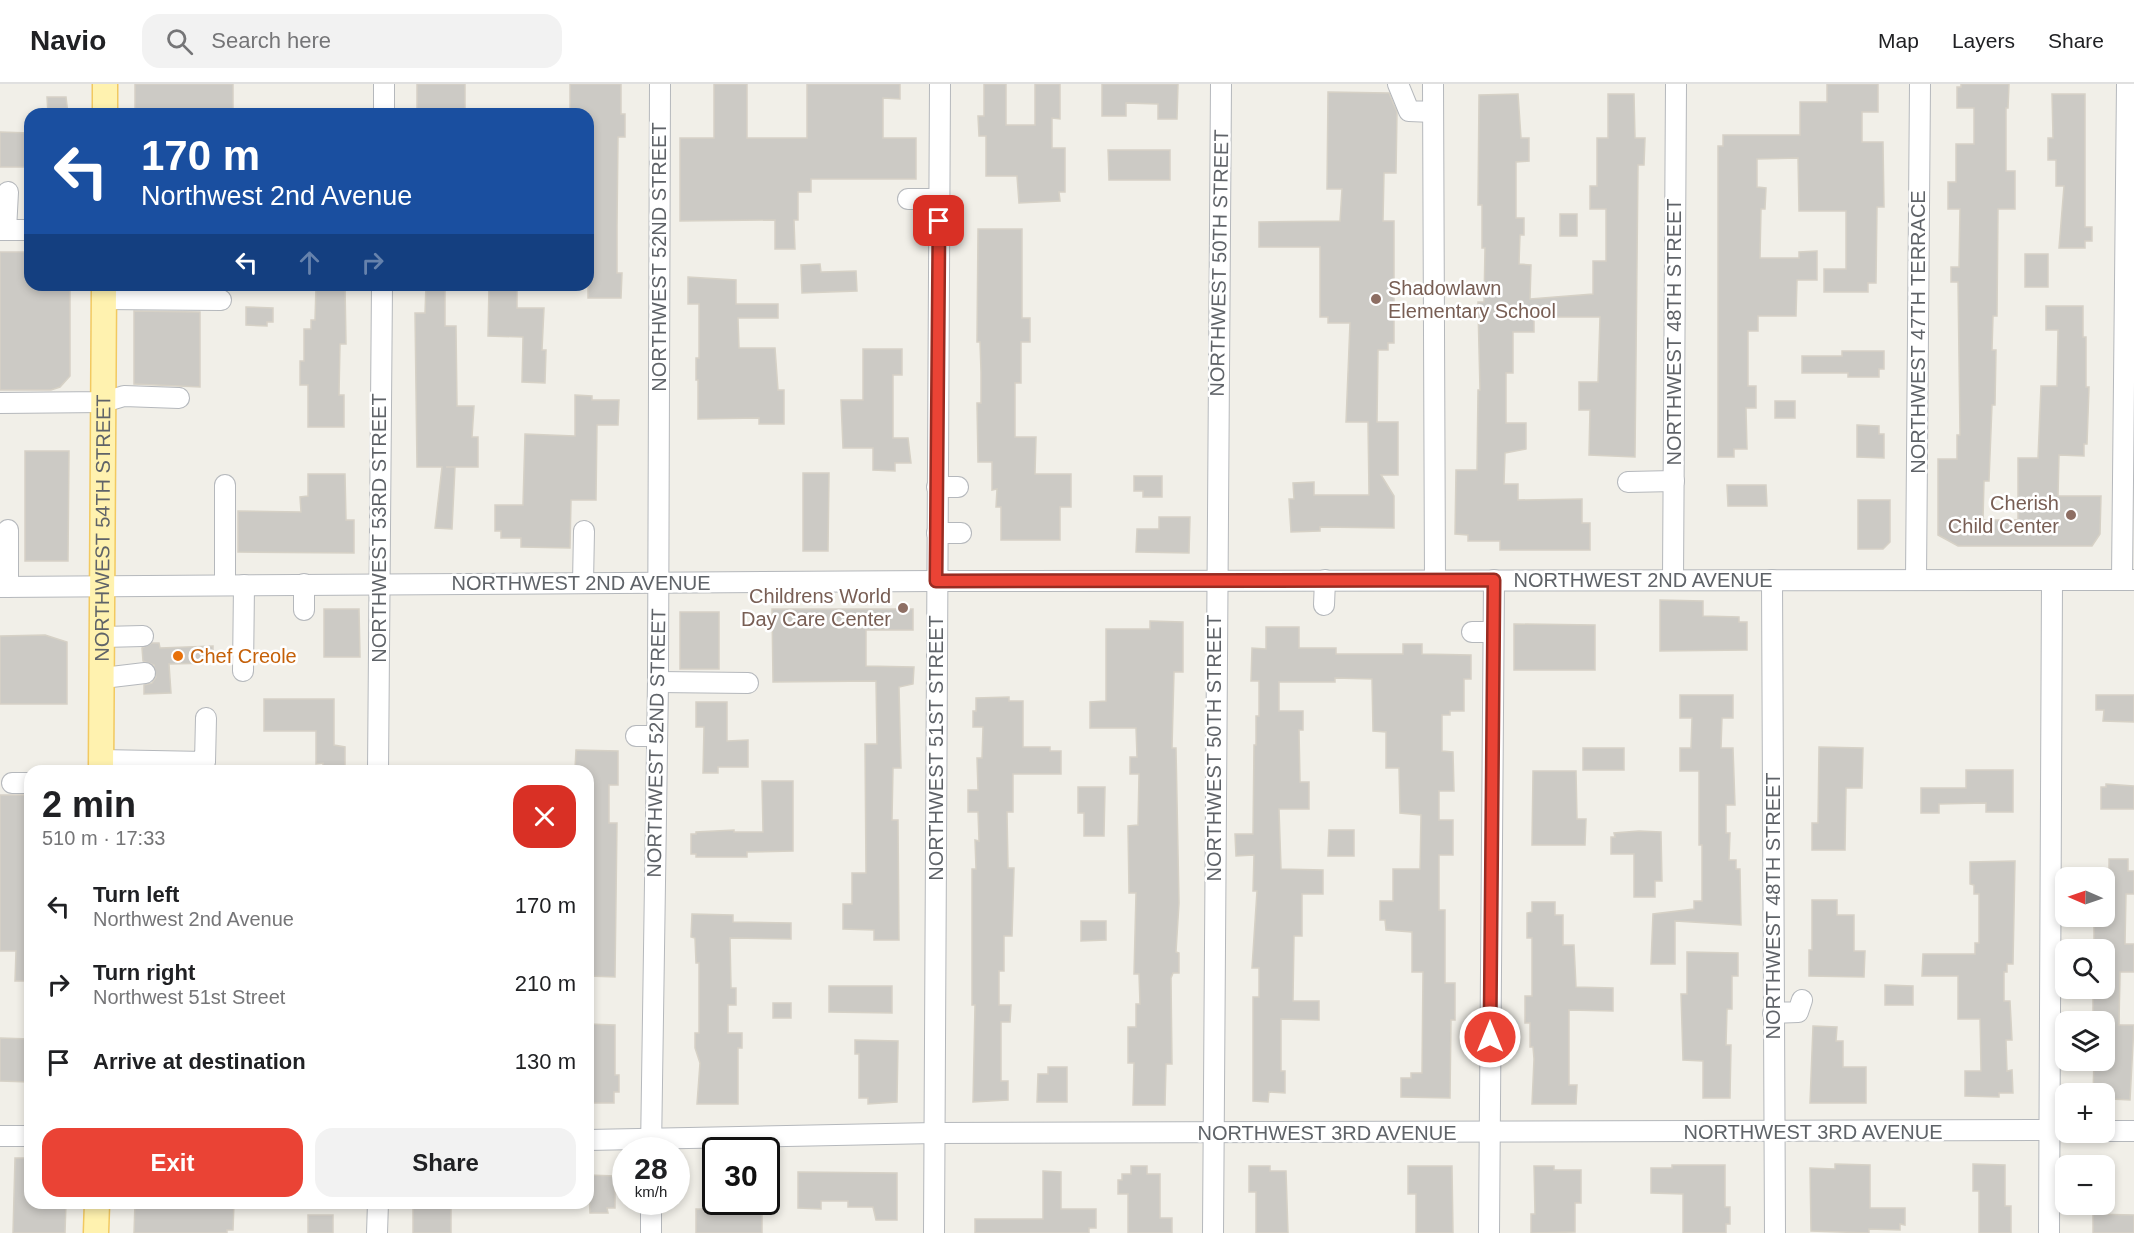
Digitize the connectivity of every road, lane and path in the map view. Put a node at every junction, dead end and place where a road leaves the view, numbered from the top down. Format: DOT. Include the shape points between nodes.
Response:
graph roads {
  1 [pos="105,84"];
  2 [pos="384,84"];
  3 [pos="660,84"];
  4 [pos="940,84"];
  5 [pos="1221,84"];
  6 [pos="1398,84"];
  7 [pos="1433,84"];
  8 [pos="1676,84"];
  9 [pos="1920,84"];
  10 [pos="2127,84"];
  11 [pos="105,108"];
  12 [pos="384,108"];
  13 [pos="1433,112"];
  14 [pos="8,192"];
  15 [pos="939,199"];
  16 [pos="908,200"];
  17 [pos="3,230"];
  18 [pos="24,230"];
  19 [pos="382,291"];
  20 [pos="104,292"];
  21 [pos="221,300"];
  22 [pos="179,398"];
  23 [pos="104,402"];
  24 [pos="0,403"];
  25 [pos="1674,481"];
  26 [pos="1628,482"];
  27 [pos="225,485"];
  28 [pos="937,487"];
  29 [pos="958,487"];
  30 [pos="2128,521"];
  31 [pos="8,530"];
  32 [pos="584,531"];
  33 [pos="937,533"];
  34 [pos="961,533"];
  35 [pos="1325,580"];
  36 [pos="1435,580"];
  37 [pos="1494,580"];
  38 [pos="1673,580"];
  39 [pos="1772,580"];
  40 [pos="1916,580"];
  41 [pos="2052,580"];
  42 [pos="2128,580"];
  43 [pos="936,581"];
  44 [pos="1215,581"];
  45 [pos="658,582"];
  46 [pos="378,583"];
  47 [pos="583,583"];
  48 [pos="304,584"];
  49 [pos="235,585"];
  50 [pos="4,587"];
  51 [pos="104,587"];
  52 [pos="1324,605"];
  53 [pos="304,610"];
  54 [pos="143,636"];
  55 [pos="103,637"];
  56 [pos="243,671"];
  57 [pos="145,673"];
  58 [pos="103,678"];
  59 [pos="658,682"];
  60 [pos="748,683"];
  61 [pos="206,718"];
  62 [pos="636,736"];
  63 [pos="657,736"];
  64 [pos="101,765"];
  65 [pos="127,765"];
  66 [pos="378,765"];
  67 [pos="1802,1000"];
  68 [pos="1773,1013"];
  69 [pos="2057,1083"];
  70 [pos="2055,1130"];
  71 [pos="2115,1131"];
  72 [pos="2134,1131"];
  73 [pos="1489,1132"];
  74 [pos="1775,1132"];
  75 [pos="935,1133"];
  76 [pos="1212,1133"];
  77 [pos="0,1136"];
  78 [pos="24,1136"];
  79 [pos="651,1137"];
  80 [pos="594,1140"];
  81 [pos="612,1142"];
  82 [pos="690,1143"];
  83 [pos="2057,1143"];
  84 [pos="97,1209"];
  85 [pos="378,1209"];
  86 [pos="651,1215"];
  87 [pos="96,1233"];
  88 [pos="377,1233"];
  89 [pos="651,1233"];
  90 [pos="934,1233"];
  91 [pos="1213,1233"];
  92 [pos="1489,1233"];
  93 [pos="1775,1233"];
  94 [pos="2049,1233"];
  1 -- 11 [label="main road"];
  2 -- 12 [label="street"];
  3 -- 45 [label="street, NORTHWEST 52ND STREET"];
  4 -- 15 [label="street, NORTHWEST 51ST STREET"];
  5 -- 44 [label="street, NORTHWEST 50TH STREET"];
  6 -- 13 [label="street" via="1409,111"];
  7 -- 13 [label="street"];
  8 -- 25 [label="street, NORTHWEST 48TH STREET"];
  9 -- 40 [label="street, NORTHWEST 47TH TERRACE"];
  10 -- 30 [label="street"];
  13 -- 36 [label="street"];
  14 -- 17 [label="street"];
  15 -- 16 [label="street"];
  15 -- 28 [label="street, NORTHWEST 51ST STREET"];
  17 -- 18 [label="street"];
  19 -- 46 [label="street, NORTHWEST 53RD STREET"];
  20 -- 21 [label="street"];
  20 -- 23 [label="main road, NORTHWEST 54TH STREET"];
  22 -- 23 [label="street" via="124,396"];
  23 -- 24 [label="street"];
  23 -- 51 [label="main road, NORTHWEST 54TH STREET"];
  25 -- 26 [label="street"];
  25 -- 38 [label="street, NORTHWEST 48TH STREET"];
  27 -- 49 [label="street"];
  28 -- 29 [label="street"];
  28 -- 33 [label="street, NORTHWEST 51ST STREET"];
  30 -- 42 [label="street"];
  31 -- 50 [label="street"];
  32 -- 47 [label="street"];
  33 -- 34 [label="street"];
  33 -- 43 [label="street, NORTHWEST 51ST STREET"];
  35 -- 36 [label="street, NORTHWEST 2ND AVENUE"];
  35 -- 44 [label="street, NORTHWEST 2ND AVENUE"];
  35 -- 52 [label="street"];
  36 -- 37 [label="street, NORTHWEST 2ND AVENUE"];
  37 -- 38 [label="street, NORTHWEST 2ND AVENUE"];
  37 -- 73 [label="street" via="1482,632"];
  38 -- 39 [label="street, NORTHWEST 2ND AVENUE"];
  39 -- 40 [label="street, NORTHWEST 2ND AVENUE"];
  39 -- 68 [label="street, NORTHWEST 48TH STREET"];
  40 -- 41 [label="street, NORTHWEST 2ND AVENUE"];
  41 -- 42 [label="street, NORTHWEST 2ND AVENUE"];
  41 -- 69 [label="street"];
  43 -- 44 [label="street, NORTHWEST 2ND AVENUE"];
  43 -- 45 [label="street, NORTHWEST 2ND AVENUE"];
  43 -- 75 [label="street, NORTHWEST 51ST STREET"];
  44 -- 76 [label="street, NORTHWEST 50TH STREET"];
  45 -- 47 [label="street, NORTHWEST 2ND AVENUE"];
  45 -- 59 [label="street, NORTHWEST 52ND STREET"];
  46 -- 47 [label="street, NORTHWEST 2ND AVENUE"];
  46 -- 48 [label="street, NORTHWEST 2ND AVENUE"];
  46 -- 66 [label="street, NORTHWEST 53RD STREET"];
  48 -- 49 [label="street, NORTHWEST 2ND AVENUE"];
  48 -- 53 [label="street"];
  49 -- 51 [label="street, NORTHWEST 2ND AVENUE"];
  49 -- 56 [label="street"];
  50 -- 51 [label="street, NORTHWEST 2ND AVENUE"];
  51 -- 55 [label="main road, NORTHWEST 54TH STREET"];
  54 -- 55 [label="street"];
  55 -- 58 [label="main road, NORTHWEST 54TH STREET"];
  57 -- 58 [label="street"];
  58 -- 64 [label="main road, NORTHWEST 54TH STREET"];
  59 -- 60 [label="street"];
  59 -- 63 [label="street, NORTHWEST 52ND STREET"];
  61 -- 65 [label="street" via="205,762"];
  62 -- 63 [label="street"];
  63 -- 79 [label="street, NORTHWEST 52ND STREET"];
  67 -- 68 [label="street" via="1798,1012"];
  68 -- 74 [label="street, NORTHWEST 48TH STREET"];
  70 -- 74 [label="street, NORTHWEST 3RD AVENUE"];
  71 -- 72 [label="street"];
  73 -- 74 [label="street, NORTHWEST 3RD AVENUE"];
  73 -- 76 [label="street, NORTHWEST 3RD AVENUE"];
  73 -- 92 [label="street"];
  74 -- 93 [label="street, NORTHWEST 48TH STREET"];
  75 -- 76 [label="street, NORTHWEST 3RD AVENUE"];
  75 -- 82 [label="street, NORTHWEST 3RD AVENUE"];
  75 -- 90 [label="street, NORTHWEST 51ST STREET"];
  76 -- 91 [label="street, NORTHWEST 50TH STREET"];
  77 -- 78 [label="street"];
  80 -- 81 [label="street, NORTHWEST 3RD AVENUE"];
  83 -- 94 [label="street"];
  84 -- 87 [label="main road"];
  85 -- 88 [label="street"];
  86 -- 89 [label="street"];
}
